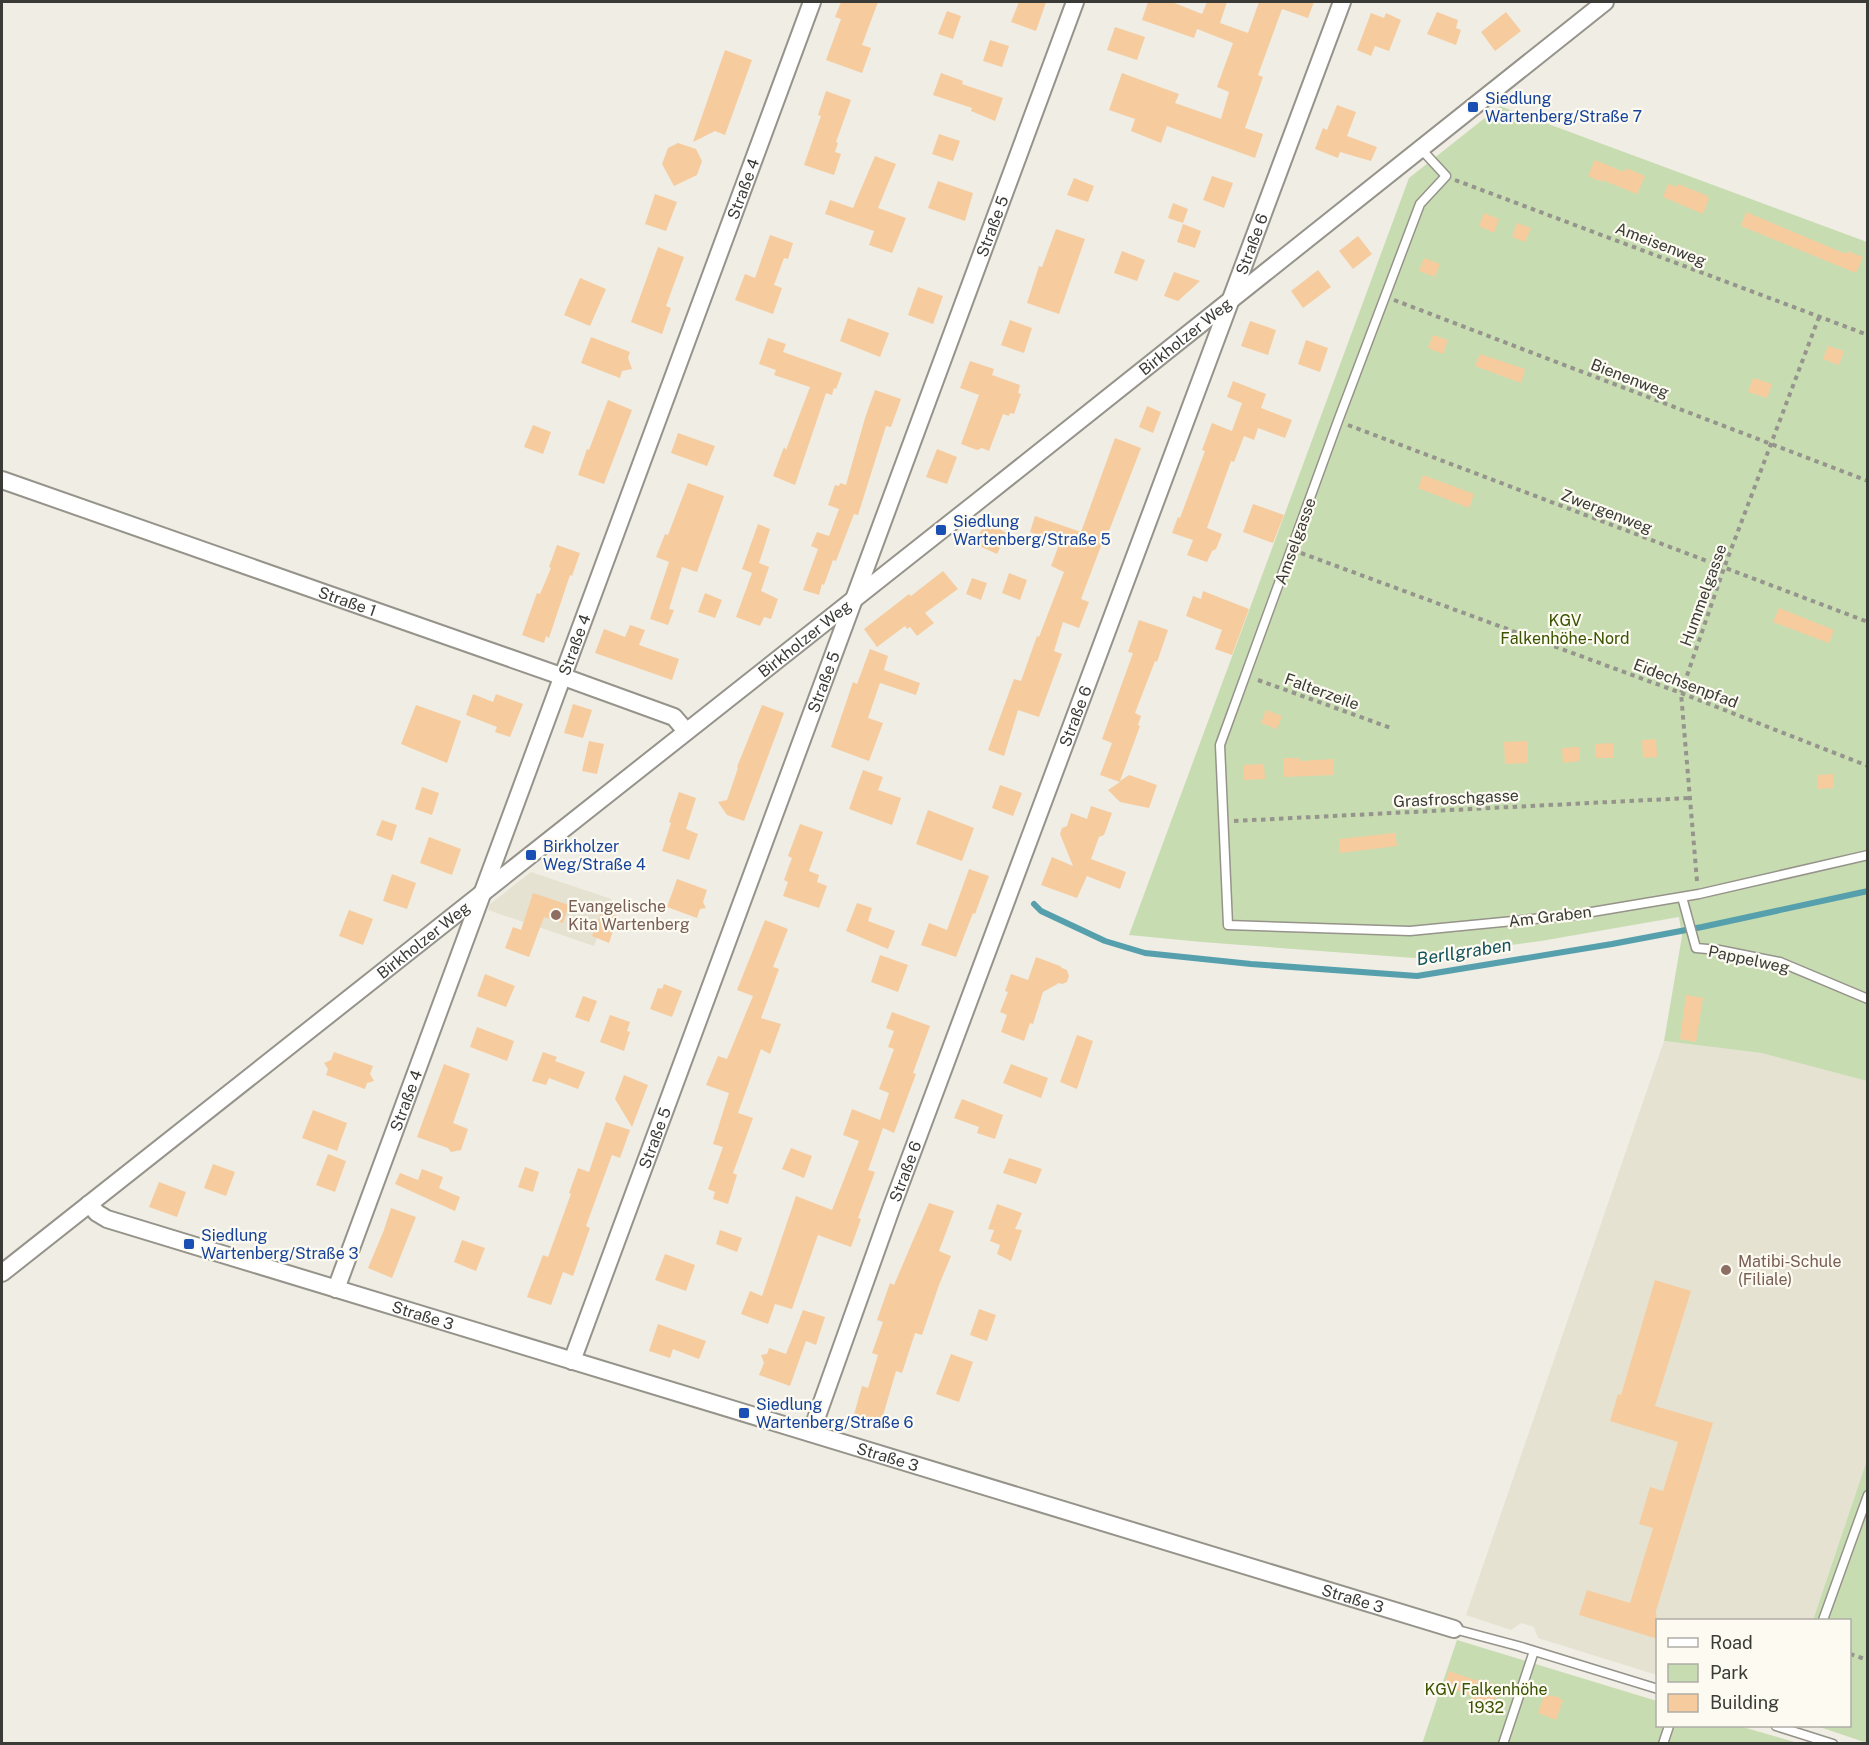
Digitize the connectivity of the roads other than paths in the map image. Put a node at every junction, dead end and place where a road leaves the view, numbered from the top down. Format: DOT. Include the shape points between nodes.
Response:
graph roads {
  1 [pos="812,2"];
  2 [pos="1075,2"];
  3 [pos="1342,2"];
  4 [pos="1605,2"];
  5 [pos="1421,149"];
  6 [pos="1230,301"];
  7 [pos="2,480"];
  8 [pos="854,598"];
  9 [pos="561,676"];
  10 [pos="686,731"];
  11 [pos="1868,855"];
  12 [pos="481,894"];
  13 [pos="1682,897"];
  14 [pos="1228,925"];
  15 [pos="1868,999"];
  16 [pos="89,1204"];
  17 [pos="2,1273"];
  18 [pos="336,1289"];
  19 [pos="572,1361"];
  20 [pos="810,1433"];
  21 [pos="1868,1495"];
  22 [pos="1823,1619"];
  23 [pos="1454,1629"];
  24 [pos="1534,1651"];
  25 [pos="1656,1688"];
  26 [pos="1668,1727"];
  27 [pos="1787,1727"];
  28 [pos="1503,1743"];
  29 [pos="1663,1743"];
  30 [pos="1833,1743"];
  1 -- 9 [label="street, Straße 4"];
  2 -- 8 [label="street, Straße 5"];
  3 -- 6 [label="street, Straße 6"];
  4 -- 5 [label="street, Birkholzer Weg"];
  5 -- 6 [label="street, Birkholzer Weg"];
  5 -- 14 [label="lane, Amselgasse" via="1446,176 1420,204 1220,745"];
  6 -- 8 [label="street, Birkholzer Weg"];
  6 -- 20 [label="street, Straße 6"];
  7 -- 9 [label="street, Straße 1"];
  8 -- 10 [label="street, Birkholzer Weg"];
  8 -- 19 [label="street, Straße 5"];
  9 -- 10 [label="street, Straße 1" via="674,717"];
  9 -- 12 [label="street, Straße 4"];
  10 -- 12 [label="street, Birkholzer Weg"];
  11 -- 13 [label="lane, Am Graben"];
  12 -- 16 [label="street, Birkholzer Weg"];
  12 -- 18 [label="street, Straße 4"];
  13 -- 14 [label="lane, Am Graben" via="1574,915 1410,931"];
  13 -- 15 [label="lane, Pappelweg" via="1696,948 1780,962"];
  16 -- 17 [label="street, Birkholzer Weg"];
  16 -- 18 [label="street, Straße 3" via="107,1219"];
  18 -- 19 [label="street, Straße 3"];
  19 -- 20 [label="street, Straße 3"];
  20 -- 23 [label="street, Straße 3"];
  21 -- 22 [label="lane"];
  23 -- 24 [label="lane, Straße 3"];
  24 -- 25 [label="lane, Straße 3"];
  24 -- 28 [label="lane"];
  26 -- 29 [label="lane"];
  27 -- 30 [label="lane"];
}
